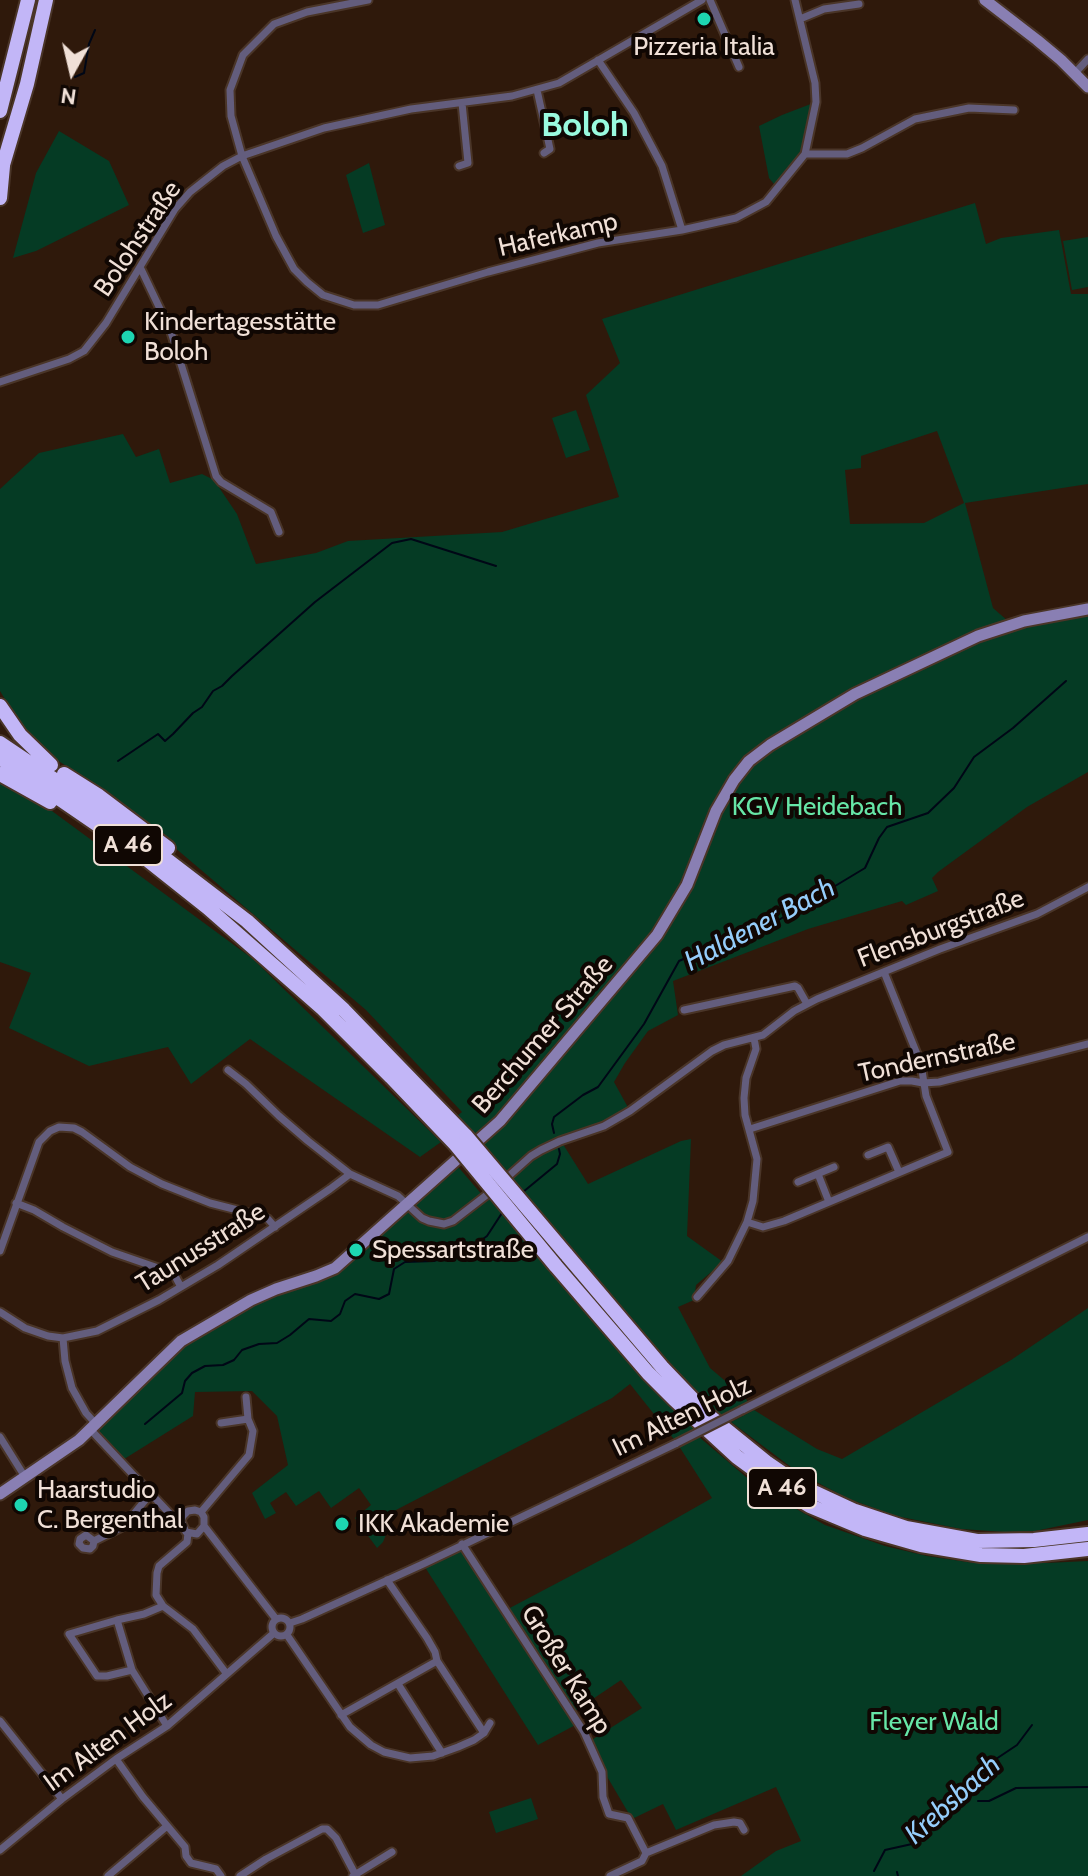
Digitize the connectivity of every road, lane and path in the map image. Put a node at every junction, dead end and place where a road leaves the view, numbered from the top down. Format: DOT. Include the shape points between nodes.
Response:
graph roads {
  1 [pos="28,0"];
  2 [pos="46,0"];
  3 [pos="368,0"];
  4 [pos="702,0"];
  5 [pos="710,0"];
  6 [pos="795,0"];
  7 [pos="985,0"];
  8 [pos="859,4"];
  9 [pos="800,19"];
  10 [pos="1088,59"];
  11 [pos="598,60"];
  12 [pos="739,67"];
  13 [pos="1075,73"];
  14 [pos="1088,87"];
  15 [pos="537,90"];
  16 [pos="462,103"];
  17 [pos="1014,110"];
  18 [pos="0,111"];
  19 [pos="549,150"];
  20 [pos="805,154"];
  21 [pos="242,156"];
  22 [pos="467,163"];
  23 [pos="2,168"];
  24 [pos="0,198"];
  25 [pos="682,230"];
  26 [pos="141,269"];
  27 [pos="0,382"];
  28 [pos="279,532"];
  29 [pos="1088,609"];
  30 [pos="0,706"];
  31 [pos="0,733"];
  32 [pos="0,743"];
  33 [pos="0,758"];
  34 [pos="51,765"];
  35 [pos="0,772"];
  36 [pos="1088,887"];
  37 [pos="247,921"];
  38 [pos="248,944"];
  39 [pos="884,972"];
  40 [pos="807,1004"];
  41 [pos="684,1010"];
  42 [pos="754,1038"];
  43 [pos="1088,1044"];
  44 [pos="228,1070"];
  45 [pos="923,1083"];
  46 [pos="750,1129"];
  47 [pos="461,1140"];
  48 [pos="868,1155"];
  49 [pos="834,1167"];
  50 [pos="899,1172"];
  51 [pos="350,1174"];
  52 [pos="818,1174"];
  53 [pos="798,1182"];
  54 [pos="829,1202"];
  55 [pos="16,1203"];
  56 [pos="407,1203"];
  57 [pos="747,1222"];
  58 [pos="275,1227"];
  59 [pos="1088,1237"];
  60 [pos="0,1251"];
  61 [pos="560,1260"];
  62 [pos="181,1287"];
  63 [pos="697,1297"];
  64 [pos="0,1312"];
  65 [pos="63,1338"];
  66 [pos="246,1397"];
  67 [pos="248,1419"];
  68 [pos="221,1423"];
  69 [pos="93,1426"];
  70 [pos="0,1437"];
  71 [pos="25,1477"];
  72 [pos="151,1493"];
  73 [pos="0,1494"];
  74 [pos="201,1512"];
  75 [pos="181,1521"];
  76 [pos="204,1526"];
  77 [pos="188,1533"];
  78 [pos="1088,1534"];
  79 [pos="94,1541"];
  80 [pos="462,1544"];
  81 [pos="1088,1549"];
  82 [pos="387,1580"];
  83 [pos="163,1606"];
  84 [pos="276,1619"];
  85 [pos="117,1620"];
  86 [pos="290,1623"];
  87 [pos="274,1633"];
  88 [pos="287,1635"];
  89 [pos="437,1661"];
  90 [pos="132,1670"];
  91 [pos="226,1673"];
  92 [pos="398,1684"];
  93 [pos="341,1715"];
  94 [pos="0,1721"];
  95 [pos="490,1723"];
  96 [pos="167,1726"];
  97 [pos="484,1733"];
  98 [pos="442,1753"];
  99 [pos="116,1759"];
  100 [pos="62,1799"];
  101 [pos="167,1826"];
  102 [pos="744,1830"];
  103 [pos="0,1850"];
  104 [pos="392,1852"];
  105 [pos="646,1853"];
  106 [pos="354,1875"];
  107 [pos="108,1876"];
  108 [pos="221,1876"];
  109 [pos="240,1876"];
  110 [pos="610,1876"];
  1 -- 18 [label="highway"];
  2 -- 23 [label="highway"];
  3 -- 21 [label="street, Haferkamp" via="274,24 243,55 230,90"];
  4 -- 11 [label="street, Bolohstraße"];
  5 -- 12 [label="street"];
  6 -- 9 [label="street, Haferkamp"];
  7 -- 13 [label="main road"];
  8 -- 9 [label="street"];
  9 -- 20 [label="street, Haferkamp" via="816,102"];
  10 -- 13 [label="street"];
  11 -- 15 [label="street, Bolohstraße"];
  11 -- 25 [label="street" via="662,166"];
  13 -- 14 [label="main road"];
  15 -- 16 [label="street, Bolohstraße"];
  15 -- 19 [label="street"];
  16 -- 21 [label="street, Bolohstraße" via="324,128"];
  16 -- 22 [label="street"];
  17 -- 20 [label="street" via="969,108 915,119 847,154"];
  20 -- 25 [label="street, Haferkamp" via="766,202 736,218"];
  21 -- 25 [label="street, Haferkamp" via="297,274 323,295 354,305 378,305 598,243"];
  21 -- 26 [label="street, Bolohstraße" via="190,192"];
  23 -- 24 [label="highway"];
  26 -- 27 [label="street, Bolohstraße" via="84,351"];
  26 -- 28 [label="street" via="171,332 216,476 271,512"];
  29 -- 56 [label="main road, Berchumer Straße" via="978,636 855,694 749,761 723,798 687,885 649,947 507,1114"];
  30 -- 34 [label="highway"];
  31 -- 34 [label="highway"];
  32 -- 37 [label="highway, A 46" via="119,823"];
  33 -- 38 [label="highway, A 46" via="140,854"];
  34 -- 37 [label="highway" via="148,832"];
  35 -- 38 [label="highway" via="135,859"];
  36 -- 39 [label="street, Flensburgstraße" via="1037,914"];
  37 -- 47 [label="highway, A 46" via="344,1010"];
  38 -- 47 [label="highway, A 46"];
  39 -- 40 [label="street, Flensburgstraße"];
  39 -- 45 [label="street" via="921,1064"];
  40 -- 41 [label="street" via="795,986"];
  40 -- 42 [label="street, Flensburgstraße"];
  42 -- 46 [label="street" via="756,1049 744,1089"];
  42 -- 56 [label="street, Flensburgstraße" via="712,1051 630,1111 531,1156 453,1221 429,1221"];
  43 -- 45 [label="street, Tondernstraße"];
  44 -- 51 [label="street"];
  45 -- 46 [label="street, Tondernstraße" via="900,1081"];
  45 -- 50 [label="street" via="948,1152"];
  46 -- 57 [label="street" via="757,1159"];
  47 -- 61 [label="highway, A 46, bridge"];
  48 -- 50 [label="street" via="888,1147"];
  49 -- 52 [label="street"];
  50 -- 54 [label="street"];
  51 -- 56 [label="street"];
  51 -- 58 [label="street, Taunusstraße"];
  52 -- 53 [label="street"];
  52 -- 54 [label="street"];
  54 -- 57 [label="street" via="770,1226"];
  55 -- 58 [label="street" via="39,1142 50,1131 66,1127 162,1184 261,1216"];
  55 -- 60 [label="street"];
  55 -- 62 [label="street" via="112,1252 164,1270"];
  56 -- 69 [label="main road, Berchumer Straße" via="335,1268 251,1300 181,1341"];
  57 -- 63 [label="street" via="728,1261"];
  58 -- 62 [label="street, Taunusstraße"];
  59 -- 80 [label="street, Im Alten Holz, bridge"];
  61 -- 78 [label="highway, A 46" via="708,1415 801,1486 906,1528 977,1541"];
  61 -- 81 [label="highway, A 46" via="674,1399 737,1457 810,1506 865,1529 981,1555"];
  62 -- 65 [label="street, Taunusstraße" via="97,1331"];
  64 -- 65 [label="street" via="36,1333"];
  65 -- 69 [label="street" via="72,1388"];
  66 -- 67 [label="street"];
  67 -- 68 [label="street"];
  67 -- 74 [label="street" via="253,1431 249,1455"];
  69 -- 71 [label="main road, Berchumer Straße"];
  69 -- 72 [label="street"];
  70 -- 71 [label="street"];
  71 -- 73 [label="main road, Berchumer Straße"];
  72 -- 75 [label="street"];
  72 -- 79 [label="street" via="124,1526"];
  74 -- 75 [label="street" via="188,1511"];
  74 -- 76 [label="street"];
  75 -- 77 [label="street"];
  76 -- 77 [label="street" via="197,1534"];
  76 -- 84 [label="street"];
  77 -- 83 [label="street" via="187,1542 159,1566 156,1595"];
  80 -- 82 [label="street, Im Alten Holz"];
  80 -- 105 [label="street, Großer Kamp" via="584,1732 602,1772 609,1814 628,1818"];
  82 -- 86 [label="street, Im Alten Holz"];
  82 -- 89 [label="street"];
  83 -- 85 [label="street"];
  83 -- 91 [label="street" via="193,1629"];
  84 -- 86 [label="street"];
  84 -- 87 [label="street"];
  85 -- 90 [label="street"];
  85 -- 90 [label="street" via="69,1634 97,1676"];
  86 -- 88 [label="street"];
  87 -- 88 [label="street"];
  87 -- 91 [label="street, Im Alten Holz"];
  88 -- 93 [label="street"];
  89 -- 92 [label="street"];
  89 -- 97 [label="street"];
  90 -- 96 [label="street"];
  91 -- 96 [label="street, Im Alten Holz"];
  92 -- 93 [label="street"];
  92 -- 98 [label="street"];
  93 -- 98 [label="street" via="360,1737 384,1752 410,1758"];
  94 -- 100 [label="street"];
  95 -- 97 [label="street"];
  96 -- 99 [label="street, Im Alten Holz"];
  97 -- 98 [label="street"];
  99 -- 100 [label="street, Im Alten Holz"];
  99 -- 101 [label="street"];
  100 -- 103 [label="street, Im Alten Holz"];
  101 -- 107 [label="street"];
  101 -- 108 [label="street" via="191,1863 216,1869"];
  102 -- 105 [label="street" via="734,1822 714,1825"];
  104 -- 106 [label="street"];
  105 -- 110 [label="street" via="642,1861"];
  106 -- 109 [label="street" via="336,1838 322,1829"];
}
